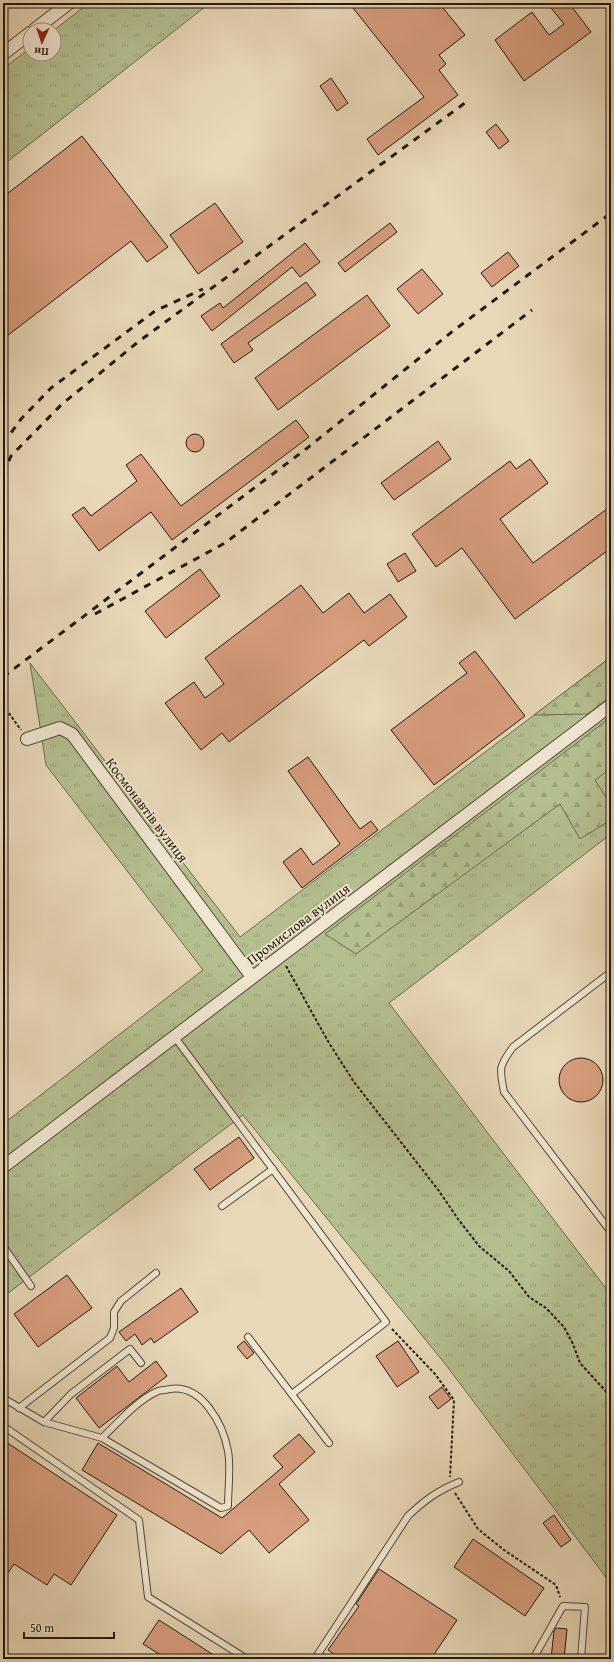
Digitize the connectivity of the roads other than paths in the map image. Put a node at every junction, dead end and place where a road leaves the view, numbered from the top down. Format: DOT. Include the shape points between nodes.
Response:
graph roads {
  1 [pos="69,3"];
  2 [pos="44,22"];
  3 [pos="22,39"];
  4 [pos="3,54"];
  5 [pos="611,705"];
  6 [pos="27,739"];
  7 [pos="611,972"];
  8 [pos="252,977"];
  9 [pos="174,1036"];
  10 [pos="3,1167"];
  11 [pos="273,1169"];
  12 [pos="222,1206"];
  13 [pos="611,1232"];
  14 [pos="3,1246"];
  15 [pos="156,1273"];
  16 [pos="31,1286"];
  17 [pos="248,1337"];
  18 [pos="141,1363"];
  19 [pos="292,1394"];
  20 [pos="3,1398"];
  21 [pos="19,1408"];
  22 [pos="44,1422"];
  23 [pos="3,1426"];
  24 [pos="102,1438"];
  25 [pos="329,1443"];
  26 [pos="459,1482"];
  27 [pos="247,1659"];
  28 [pos="325,1659"];
  29 [pos="534,1659"];
  30 [pos="581,1659"];
  1 -- 2 [label="street"];
  3 -- 4 [label="street"];
  5 -- 8 [label="street, Промислова вулиця"];
  6 -- 8 [label="street, Космонавтів вулиця" via="60,728 72,734"];
  7 -- 13 [label="lane" via="513,1047 502,1062 501,1076 504,1092"];
  8 -- 9 [label="street, Промислова вулиця"];
  9 -- 10 [label="street, Промислова вулиця"];
  9 -- 11 [label="lane"];
  11 -- 12 [label="lane"];
  11 -- 19 [label="lane" via="386,1322"];
  14 -- 16 [label="lane"];
  15 -- 21 [label="lane" via="121,1301 114,1312 114,1328 110,1338"];
  17 -- 19 [label="lane"];
  18 -- 22 [label="lane" via="130,1349 71,1394"];
  19 -- 25 [label="lane"];
  20 -- 21 [label="lane"];
  21 -- 22 [label="lane"];
  22 -- 24 [label="lane"];
  23 -- 27 [label="lane" via="139,1520 148,1597"];
  24 -- 24 [label="lane" via="221,1508 228,1506 228,1452 220,1425 194,1393 180,1388 158,1391 139,1404"];
  26 -- 28 [label="lane" via="440,1489 408,1516 318,1654"];
  29 -- 30 [label="lane" via="563,1606 585,1607"];
}
